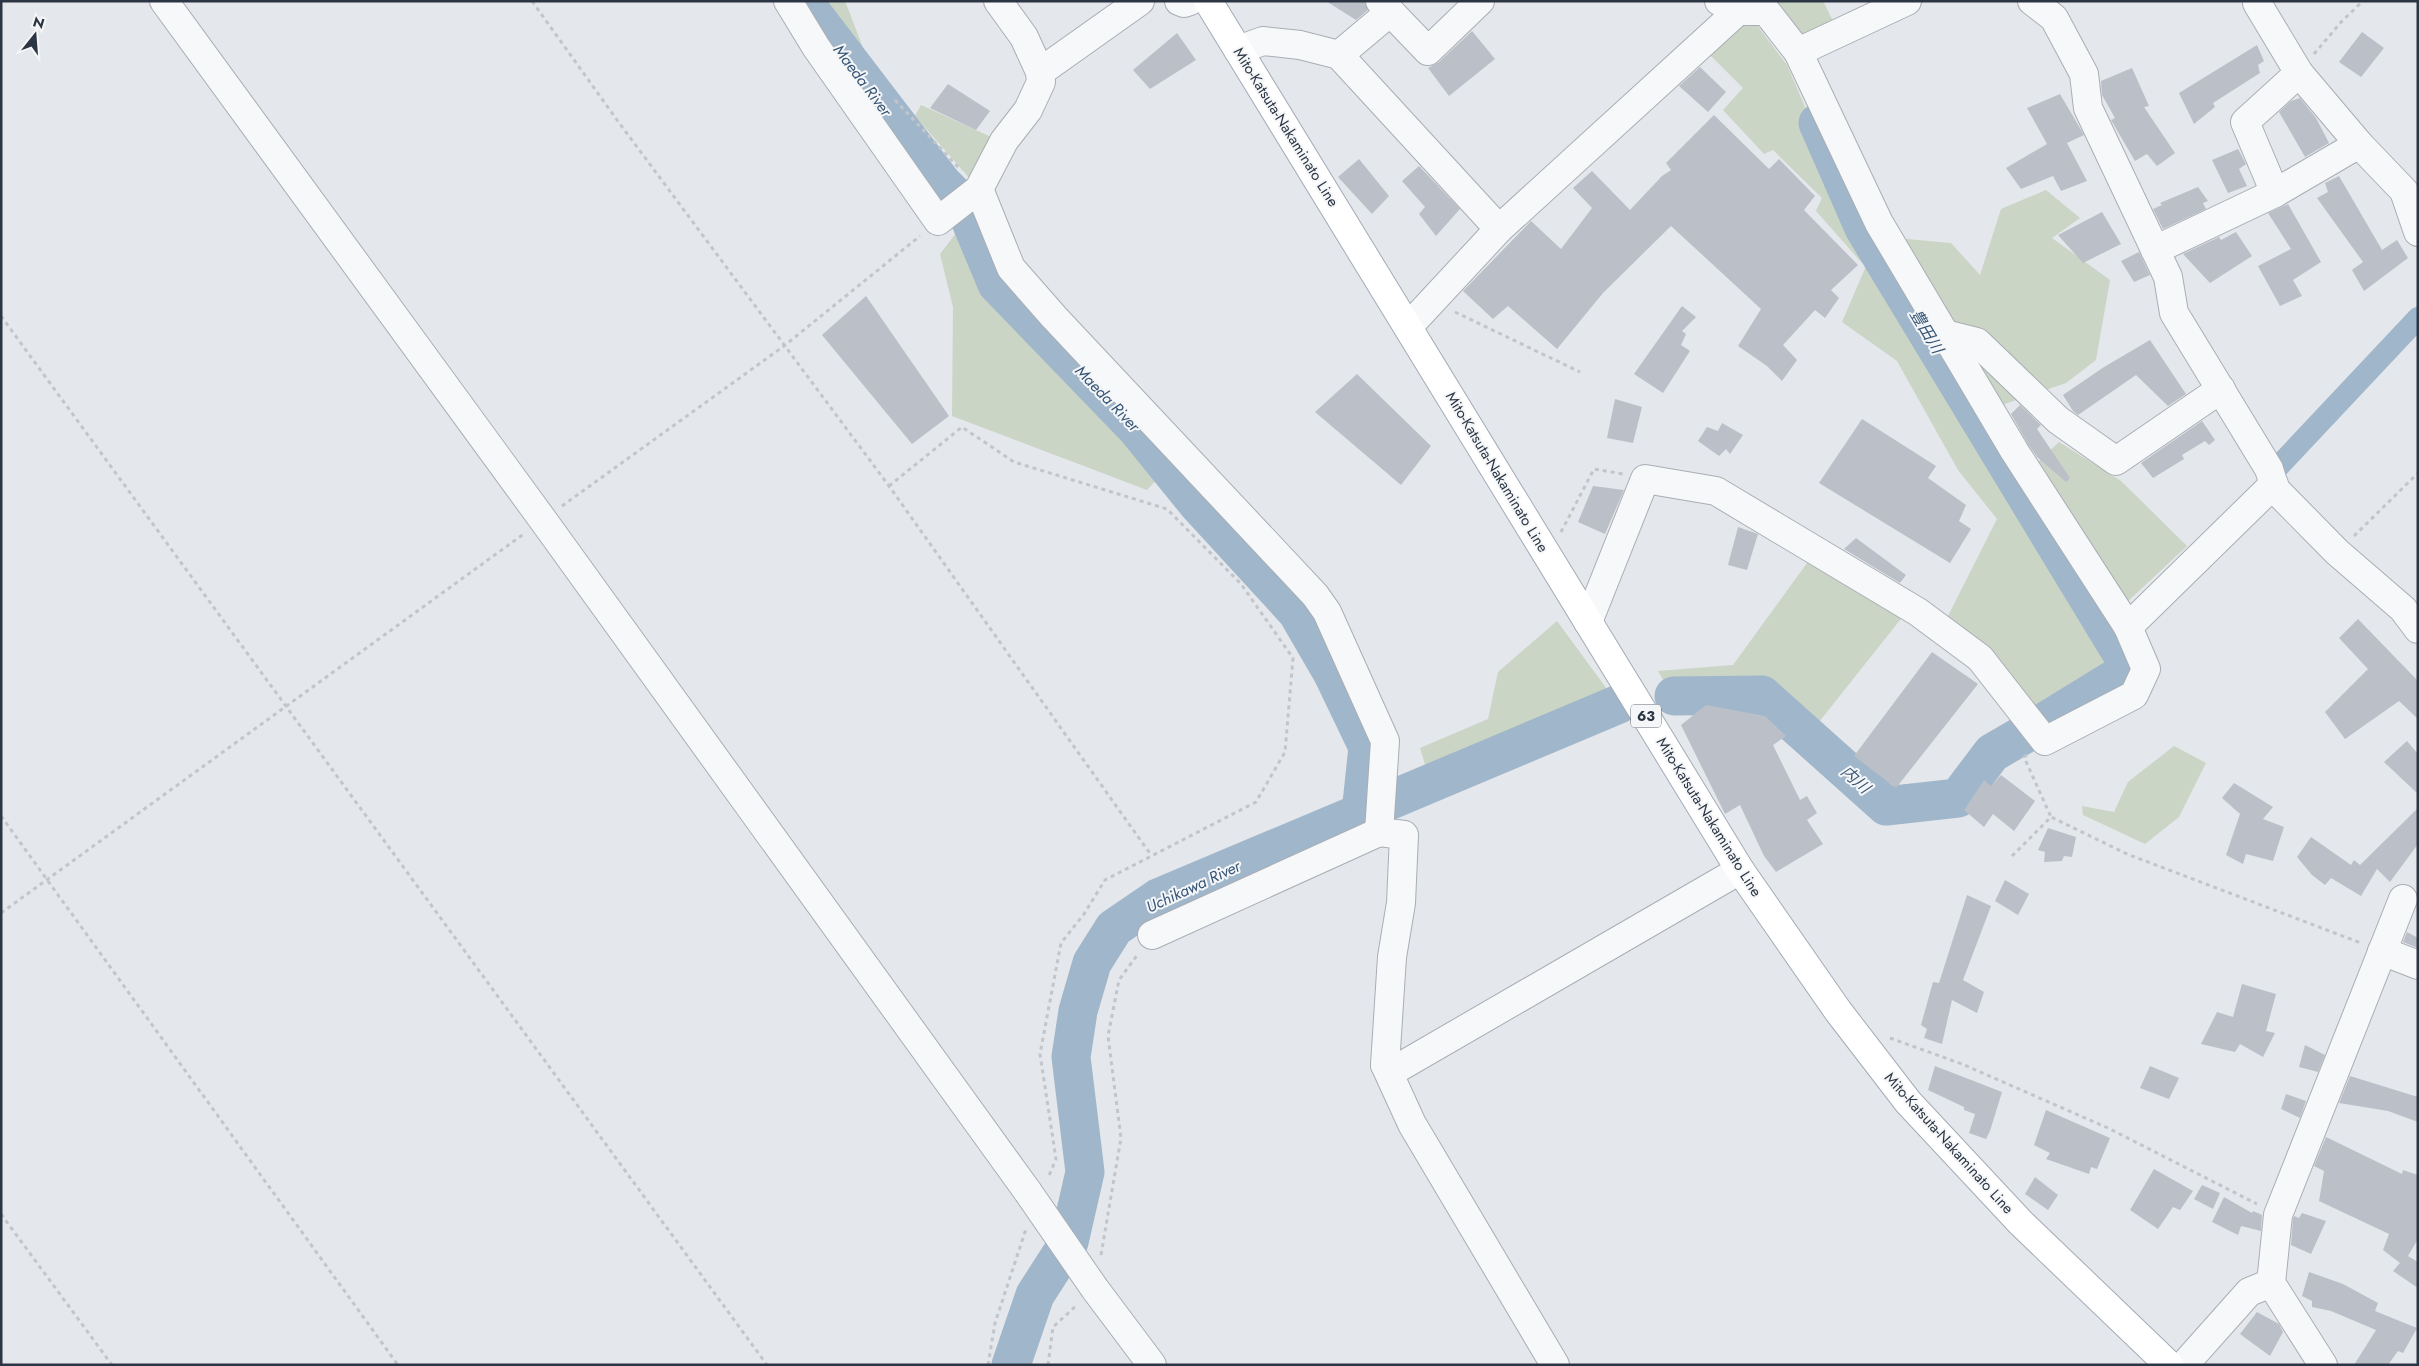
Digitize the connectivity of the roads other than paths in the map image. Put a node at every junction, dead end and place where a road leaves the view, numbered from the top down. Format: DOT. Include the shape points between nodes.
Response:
graph roads {
  1 [pos="164,1"];
  2 [pos="788,1"];
  3 [pos="998,1"];
  4 [pos="1140,1"];
  5 [pos="1179,1"];
  6 [pos="1190,1"];
  7 [pos="1208,1"];
  8 [pos="1480,1"];
  9 [pos="1907,1"];
  10 [pos="2032,1"];
  11 [pos="2257,2"];
  12 [pos="1746,6"];
  13 [pos="1384,7"];
  14 [pos="1238,50"];
  15 [pos="1798,52"];
  16 [pos="1339,55"];
  17 [pos="1040,72"];
  18 [pos="2299,73"];
  19 [pos="2359,144"];
  20 [pos="979,189"];
  21 [pos="2275,193"];
  22 [pos="1499,229"];
  23 [pos="2418,232"];
  24 [pos="2155,250"];
  25 [pos="1408,327"];
  26 [pos="1945,334"];
  27 [pos="2221,389"];
  28 [pos="2274,484"];
  29 [pos="1588,622"];
  30 [pos="2128,626"];
  31 [pos="2418,629"];
  32 [pos="1379,824"];
  33 [pos="1740,870"];
  34 [pos="2402,899"];
  35 [pos="1152,935"];
  36 [pos="2382,951"];
  37 [pos="2418,965"];
  38 [pos="1385,1065"];
  39 [pos="2271,1283"];
  40 [pos="1152,1365"];
  41 [pos="1555,1365"];
  42 [pos="2169,1365"];
  43 [pos="2184,1365"];
  44 [pos="2323,1365"];
  1 -- 40 [label="street, bridge" via="1036,1188 1095,1288"];
  2 -- 20 [label="street" via="816,47 938,221"];
  3 -- 17 [label="street" via="1024,37"];
  4 -- 17 [label="street"];
  5 -- 6 [label="street"];
  7 -- 14 [label="main road, Mito-Katsuta-Nakaminato Line / 63"];
  8 -- 13 [label="street" via="1428,52"];
  9 -- 15 [label="street"];
  10 -- 24 [label="street" via="2054,18 2084,74 2088,108"];
  11 -- 18 [label="street"];
  12 -- 15 [label="street" via="1766,11"];
  12 -- 22 [label="street"];
  13 -- 16 [label="street"];
  14 -- 16 [label="street" via="1263,41"];
  14 -- 25 [label="main road, Mito-Katsuta-Nakaminato Line / 63"];
  15 -- 26 [label="street" via="1879,223"];
  16 -- 22 [label="street"];
  17 -- 20 [label="street" via="1041,82 1028,110 1004,141"];
  18 -- 19 [label="street"];
  18 -- 21 [label="street" via="2245,122"];
  19 -- 21 [label="street"];
  19 -- 23 [label="street" via="2404,191"];
  20 -- 32 [label="street" via="1011,268 1315,595 1327,612 1385,741"];
  21 -- 24 [label="street"];
  22 -- 25 [label="street"];
  24 -- 27 [label="street" via="2168,277 2174,314"];
  25 -- 29 [label="main road, Mito-Katsuta-Nakaminato Line / 63"];
  26 -- 27 [label="street" via="1977,342 2058,420 2116,461"];
  26 -- 30 [label="street" via="2015,452"];
  27 -- 28 [label="street" via="2270,469"];
  28 -- 30 [label="street"];
  28 -- 31 [label="street" via="2275,489 2337,552 2403,609"];
  29 -- 30 [label="street" via="1645,479 1716,491 1918,612 1980,658 2045,741 2134,695 2146,669"];
  29 -- 33 [label="main road, Mito-Katsuta-Nakaminato Line / 63"];
  32 -- 35 [label="street"];
  32 -- 38 [label="street" via="1404,835 1401,904 1392,957"];
  33 -- 38 [label="street" via="1398,1068"];
  33 -- 42 [label="main road, Mito-Katsuta-Nakaminato Line / 63" via="1838,1011 1908,1102 2021,1223"];
  34 -- 36 [label="street"];
  36 -- 37 [label="street"];
  36 -- 39 [label="street" via="2278,1215"];
  38 -- 41 [label="street" via="1412,1124"];
  39 -- 43 [label="street" via="2249,1292"];
  39 -- 44 [label="street"];
}
